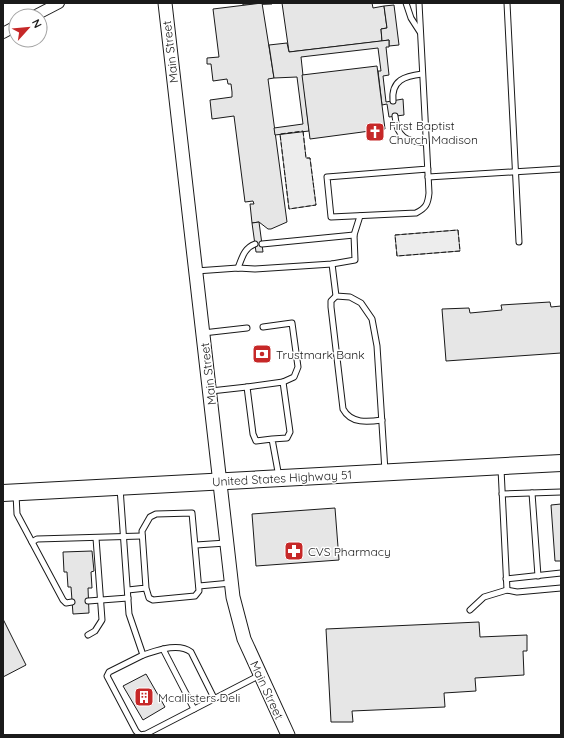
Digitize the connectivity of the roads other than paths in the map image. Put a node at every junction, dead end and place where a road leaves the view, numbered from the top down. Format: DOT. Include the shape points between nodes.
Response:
graph roads {
  1 [pos="59,3"];
  2 [pos="164,3"];
  3 [pos="406,3"];
  4 [pos="419,3"];
  5 [pos="506,3"];
  6 [pos="48,9"];
  7 [pos="421,33"];
  8 [pos="422,74"];
  9 [pos="393,101"];
  10 [pos="394,116"];
  11 [pos="426,143"];
  12 [pos="428,169"];
  13 [pos="561,169"];
  14 [pos="516,172"];
  15 [pos="428,177"];
  16 [pos="360,216"];
  17 [pos="354,235"];
  18 [pos="519,242"];
  19 [pos="255,244"];
  20 [pos="262,244"];
  21 [pos="332,264"];
  22 [pos="238,268"];
  23 [pos="195,271"];
  24 [pos="336,296"];
  25 [pos="262,327"];
  26 [pos="248,328"];
  27 [pos="203,334"];
  28 [pos="283,382"];
  29 [pos="247,387"];
  30 [pos="210,391"];
  31 [pos="382,420"];
  32 [pos="272,439"];
  33 [pos="561,463"];
  34 [pos="501,466"];
  35 [pos="385,472"];
  36 [pos="279,478"];
  37 [pos="220,481"];
  38 [pos="120,487"];
  39 [pos="561,492"];
  40 [pos="10,493"];
  41 [pos="532,493"];
  42 [pos="502,494"];
  43 [pos="142,536"];
  44 [pos="124,537"];
  45 [pos="96,538"];
  46 [pos="32,542"];
  47 [pos="227,543"];
  48 [pos="196,545"];
  49 [pos="561,573"];
  50 [pos="538,576"];
  51 [pos="506,579"];
  52 [pos="232,583"];
  53 [pos="199,586"];
  54 [pos="146,588"];
  55 [pos="561,588"];
  56 [pos="128,590"];
  57 [pos="507,590"];
  58 [pos="128,598"];
  59 [pos="101,600"];
  60 [pos="88,601"];
  61 [pos="72,602"];
  62 [pos="470,610"];
  63 [pos="88,635"];
  64 [pos="163,649"];
  65 [pos="142,655"];
  66 [pos="260,675"];
  67 [pos="214,698"];
  68 [pos="194,709"];
  69 [pos="288,735"];
  1 -- 6 [label="street"];
  2 -- 23 [label="street, Main Street"];
  3 -- 7 [label="lane" via="411,18"];
  4 -- 7 [label="lane"];
  5 -- 14 [label="lane"];
  7 -- 8 [label="lane"];
  8 -- 9 [label="lane" via="402,78 395,85"];
  8 -- 11 [label="lane"];
  10 -- 11 [label="lane" via="399,134 406,140"];
  11 -- 12 [label="lane"];
  12 -- 15 [label="lane"];
  12 -- 16 [label="lane" via="327,177 332,217"];
  13 -- 14 [label="lane"];
  14 -- 15 [label="lane"];
  14 -- 18 [label="lane"];
  15 -- 16 [label="lane" via="428,203 423,209 416,213"];
  16 -- 17 [label="lane"];
  17 -- 20 [label="lane"];
  17 -- 21 [label="lane" via="355,260"];
  19 -- 22 [label="lane" via="245,251"];
  21 -- 22 [label="lane"];
  21 -- 24 [label="lane"];
  22 -- 23 [label="lane"];
  23 -- 27 [label="street, Main Street"];
  24 -- 31 [label="lane" via="356,300 370,314 377,346"];
  24 -- 31 [label="lane" via="331,301 331,307 343,409 346,415 356,421"];
  25 -- 28 [label="lane" via="292,323 298,367 294,376"];
  26 -- 27 [label="lane"];
  27 -- 30 [label="street, Main Street"];
  28 -- 29 [label="lane"];
  28 -- 32 [label="lane" via="290,432 287,438"];
  29 -- 30 [label="lane"];
  29 -- 32 [label="lane" via="256,441"];
  30 -- 37 [label="street, Main Street"];
  31 -- 35 [label="lane"];
  32 -- 36 [label="lane"];
  33 -- 34 [label="main road, United States Highway 51"];
  34 -- 35 [label="main road, United States Highway 51"];
  34 -- 42 [label="lane"];
  35 -- 36 [label="main road, United States Highway 51"];
  36 -- 37 [label="main road, United States Highway 51"];
  37 -- 38 [label="main road, United States Highway 51"];
  37 -- 47 [label="street, Main Street"];
  38 -- 40 [label="main road, United States Highway 51"];
  38 -- 44 [label="lane"];
  39 -- 41 [label="lane"];
  40 -- 46 [label="lane" via="17,514"];
  41 -- 42 [label="lane"];
  41 -- 50 [label="lane"];
  42 -- 51 [label="lane"];
  43 -- 44 [label="lane"];
  43 -- 48 [label="lane" via="142,531 153,515 190,512 193,516"];
  43 -- 54 [label="lane"];
  44 -- 45 [label="lane"];
  44 -- 56 [label="lane"];
  45 -- 46 [label="lane"];
  45 -- 59 [label="lane"];
  46 -- 61 [label="lane" via="62,600 66,603"];
  47 -- 48 [label="lane"];
  47 -- 52 [label="street, Main Street"];
  48 -- 53 [label="lane"];
  49 -- 50 [label="lane"];
  50 -- 51 [label="lane"];
  51 -- 57 [label="lane"];
  52 -- 53 [label="lane"];
  52 -- 66 [label="street, Main Street" via="244,639"];
  53 -- 54 [label="lane" via="200,590 195,596 152,600"];
  54 -- 56 [label="lane"];
  55 -- 57 [label="lane" via="517,592"];
  56 -- 58 [label="lane"];
  57 -- 62 [label="lane" via="484,597"];
  58 -- 59 [label="lane"];
  58 -- 65 [label="lane" via="133,630"];
  59 -- 60 [label="lane"];
  59 -- 63 [label="lane" via="101,625"];
  64 -- 65 [label="lane"];
  64 -- 67 [label="lane" via="182,647 191,652"];
  64 -- 68 [label="lane"];
  65 -- 68 [label="lane" via="109,672 107,676 136,731 140,735 146,734"];
  66 -- 67 [label="lane"];
  66 -- 69 [label="street, Main Street"];
  67 -- 68 [label="lane"];
}
